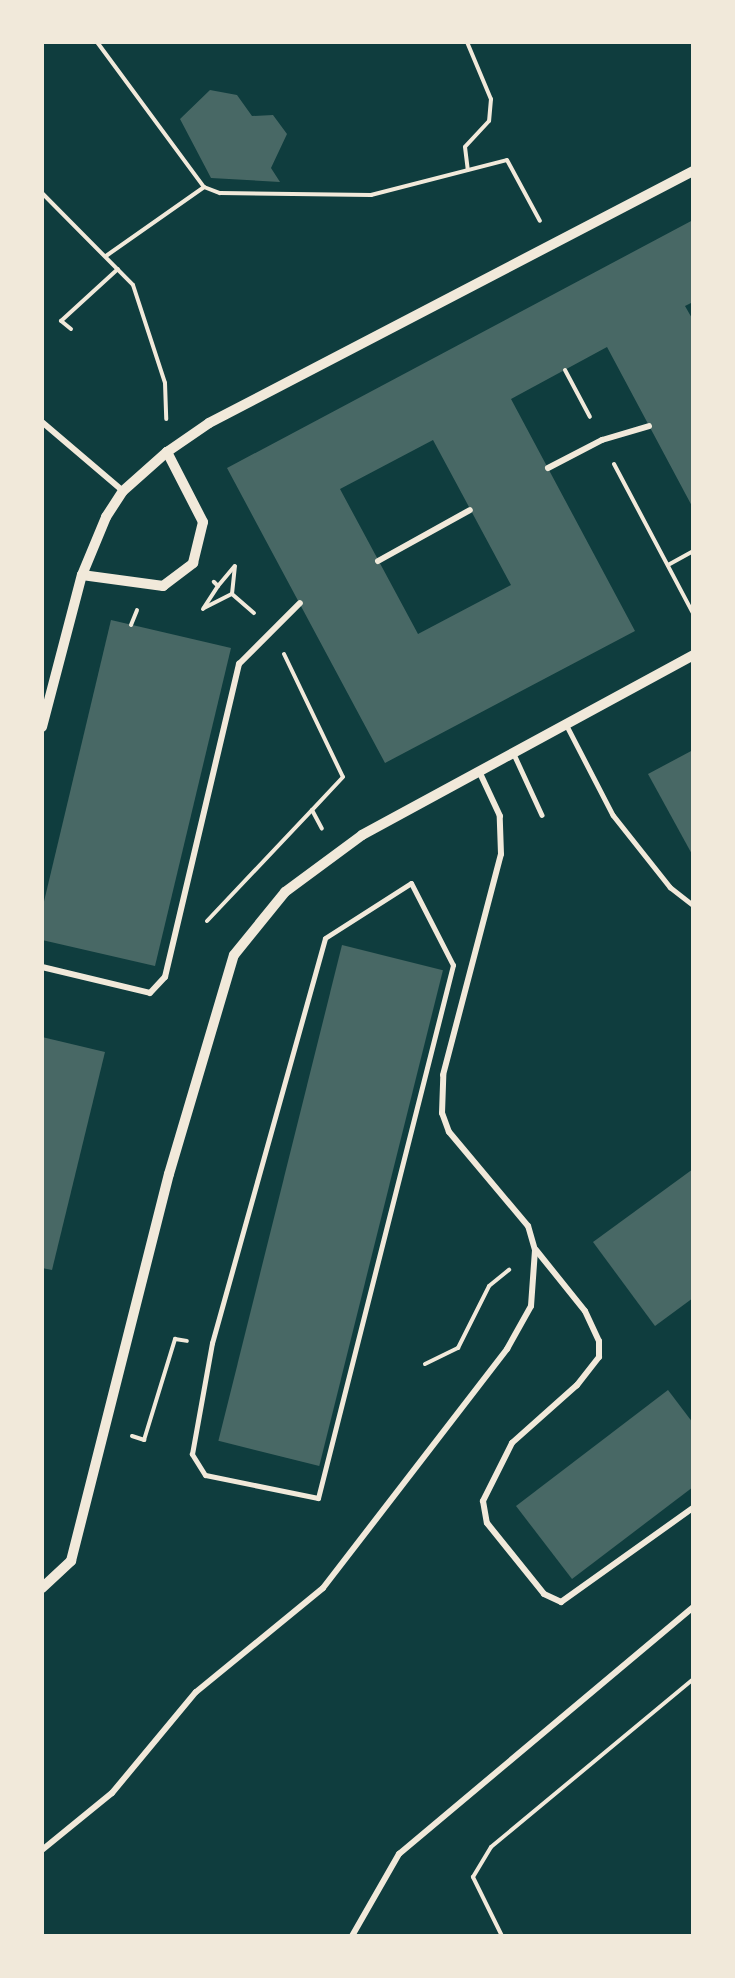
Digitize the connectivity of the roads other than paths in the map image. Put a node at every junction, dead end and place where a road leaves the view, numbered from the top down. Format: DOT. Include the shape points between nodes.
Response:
graph roads {
  1 [pos="693,171"];
  2 [pos="42,422"];
  3 [pos="649,426"];
  4 [pos="167,452"];
  5 [pos="548,468"];
  6 [pos="123,491"];
  7 [pos="471,510"];
  8 [pos="378,561"];
  9 [pos="82,575"];
  10 [pos="300,603"];
  11 [pos="693,655"];
  12 [pos="565,722"];
  13 [pos="42,727"];
  14 [pos="512,750"];
  15 [pos="477,768"];
  16 [pos="542,815"];
  17 [pos="411,883"];
  18 [pos="693,905"];
  19 [pos="42,967"];
  20 [pos="535,1250"];
  21 [pos="693,1508"];
  22 [pos="42,1588"];
  23 [pos="693,1607"];
  24 [pos="42,1850"];
  25 [pos="352,1936"];
  1 -- 4 [label="street" via="250,401"];
  2 -- 6 [label="street"];
  3 -- 5 [label="street" via="602,440"];
  4 -- 6 [label="street"];
  4 -- 9 [label="street" via="203,522 193,563 163,586"];
  6 -- 9 [label="street"];
  7 -- 8 [label="street"];
  9 -- 13 [label="street"];
  10 -- 19 [label="street" via="239,664 165,977 150,993"];
  11 -- 12 [label="street"];
  12 -- 14 [label="street"];
  12 -- 18 [label="lane" via="613,815 670,887"];
  14 -- 15 [label="street"];
  14 -- 16 [label="lane"];
  15 -- 20 [label="street" via="500,816 501,854 443,1076 442,1113 449,1132 522,1215"];
  15 -- 22 [label="street" via="362,835 285,892 234,956 169,1174 71,1561"];
  17 -- 17 [label="street" via="325,938 212,1343 192,1454 205,1475 318,1498 453,965"];
  20 -- 21 [label="street" via="585,1311 599,1341 599,1357 585,1378 512,1443 483,1501 487,1522 544,1594 561,1602"];
  20 -- 24 [label="street" via="534,1287 521,1328 323,1588 196,1692 112,1793"];
  23 -- 25 [label="street" via="399,1854"];
}
